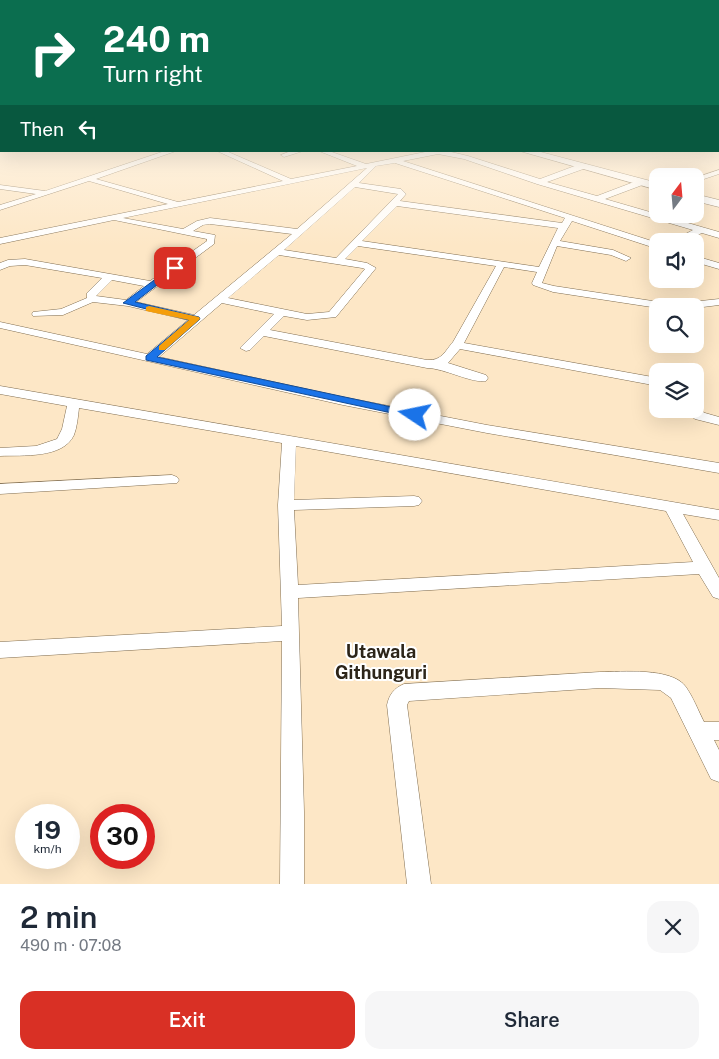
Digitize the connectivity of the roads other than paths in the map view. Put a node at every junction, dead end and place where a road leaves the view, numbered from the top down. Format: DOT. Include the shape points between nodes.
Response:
graph roads {
  1 [pos="136,163"];
  2 [pos="248,163"];
  3 [pos="358,163"];
  4 [pos="386,163"];
  5 [pos="402,163"];
  6 [pos="485,163"];
  7 [pos="572,163"];
  8 [pos="584,163"];
  9 [pos="583,166"];
  10 [pos="369,167"];
  11 [pos="719,172"];
  12 [pos="704,177"];
  13 [pos="89,179"];
  14 [pos="291,182"];
  15 [pos="540,182"];
  16 [pos="649,182"];
  17 [pos="649,182"];
  18 [pos="352,184"];
  19 [pos="649,184"];
  20 [pos="0,187"];
  21 [pos="48,192"];
  22 [pos="704,193"];
  23 [pos="719,197"];
  24 [pos="597,199"];
  25 [pos="704,200"];
  26 [pos="395,203"];
  27 [pos="719,204"];
  28 [pos="177,205"];
  29 [pos="0,208"];
  30 [pos="110,218"];
  31 [pos="567,222"];
  32 [pos="700,230"];
  33 [pos="185,232"];
  34 [pos="298,232"];
  35 [pos="693,233"];
  36 [pos="719,235"];
  37 [pos="0,241"];
  38 [pos="356,243"];
  39 [pos="556,243"];
  40 [pos="649,244"];
  41 [pos="277,252"];
  42 [pos="626,258"];
  43 [pos="337,262"];
  44 [pos="704,262"];
  45 [pos="502,264"];
  46 [pos="0,266"];
  47 [pos="719,266"];
  48 [pos="543,270"];
  49 [pos="109,277"];
  50 [pos="152,284"];
  51 [pos="92,299"];
  52 [pos="220,300"];
  53 [pos="719,302"];
  54 [pos="128,303"];
  55 [pos="649,303"];
  56 [pos="704,304"];
  57 [pos="282,312"];
  58 [pos="37,314"];
  59 [pos="196,319"];
  60 [pos="0,325"];
  61 [pos="262,332"];
  62 [pos="456,345"];
  63 [pos="246,348"];
  64 [pos="150,358"];
  65 [pos="438,364"];
  66 [pos="482,378"];
  67 [pos="649,380"];
  68 [pos="0,390"];
  69 [pos="74,403"];
  70 [pos="704,417"];
  71 [pos="719,421"];
  72 [pos="289,440"];
  73 [pos="0,452"];
  74 [pos="719,468"];
  75 [pos="172,480"];
  76 [pos="0,489"];
  77 [pos="414,501"];
  78 [pos="286,505"];
  79 [pos="672,507"];
  80 [pos="719,515"];
  81 [pos="704,568"];
  82 [pos="290,592"];
  83 [pos="719,592"];
  84 [pos="291,633"];
  85 [pos="0,650"];
  86 [pos="709,731"];
  87 [pos="719,772"];
  88 [pos="292,884"];
  89 [pos="419,884"];
  1 -- 13 [label="street"];
  2 -- 14 [label="street"];
  3 -- 10 [label="street"];
  4 -- 10 [label="street"];
  5 -- 31 [label="street"];
  6 -- 15 [label="street"];
  7 -- 9 [label="highway"];
  8 -- 17 [label="highway"];
  9 -- 15 [label="street"];
  9 -- 16 [label="highway"];
  10 -- 14 [label="street"];
  10 -- 18 [label="street"];
  11 -- 12 [label="street"];
  13 -- 21 [label="street"];
  13 -- 28 [label="street"];
  14 -- 28 [label="street"];
  15 -- 24 [label="street"];
  18 -- 26 [label="street" via="402,193"];
  18 -- 34 [label="street"];
  19 -- 24 [label="street"];
  20 -- 21 [label="street"];
  21 -- 29 [label="street"];
  22 -- 23 [label="highway"];
  24 -- 32 [label="street"];
  25 -- 27 [label="highway"];
  26 -- 31 [label="street"];
  26 -- 38 [label="street"];
  28 -- 30 [label="street"];
  30 -- 33 [label="street"];
  30 -- 37 [label="street"];
  31 -- 39 [label="street"];
  31 -- 40 [label="street"];
  32 -- 35 [label="street"];
  32 -- 36 [label="street"];
  33 -- 34 [label="street" via="210,221"];
  33 -- 50 [label="street" via="213,239"];
  34 -- 41 [label="street"];
  38 -- 43 [label="street"];
  38 -- 45 [label="street"];
  39 -- 42 [label="street"];
  39 -- 48 [label="street"];
  41 -- 43 [label="street"];
  41 -- 52 [label="street"];
  43 -- 57 [label="street" via="371,268 332,316"];
  44 -- 47 [label="street"];
  45 -- 48 [label="street"];
  45 -- 62 [label="street"];
  46 -- 49 [label="street" via="25,262"];
  48 -- 55 [label="street" via="537,282 548,288"];
  49 -- 50 [label="street"];
  49 -- 51 [label="street" via="91,294"];
  50 -- 54 [label="street"];
  51 -- 54 [label="street"];
  51 -- 58 [label="street" via="56,314"];
  52 -- 57 [label="street"];
  52 -- 59 [label="street"];
  53 -- 56 [label="street"];
  54 -- 59 [label="street"];
  57 -- 61 [label="street"];
  59 -- 64 [label="street"];
  60 -- 64 [label="street"];
  61 -- 63 [label="street"];
  61 -- 65 [label="street"];
  62 -- 65 [label="street" via="447,359"];
  62 -- 67 [label="street"];
  64 -- 74 [label="street" via="487,429"];
  65 -- 66 [label="street"];
  68 -- 69 [label="street"];
  69 -- 72 [label="street"];
  69 -- 73 [label="street" via="67,437 62,444 51,448"];
  70 -- 71 [label="street"];
  72 -- 78 [label="street"];
  72 -- 79 [label="street"];
  75 -- 76 [label="street"];
  77 -- 78 [label="street"];
  78 -- 82 [label="street"];
  79 -- 80 [label="street"];
  79 -- 81 [label="street"];
  81 -- 82 [label="street"];
  81 -- 83 [label="street"];
  82 -- 84 [label="street"];
  84 -- 85 [label="street"];
  84 -- 88 [label="street"];
  86 -- 87 [label="street"];
  86 -- 89 [label="street" via="678,692 660,682 600,680 404,693 397,704"];
}
